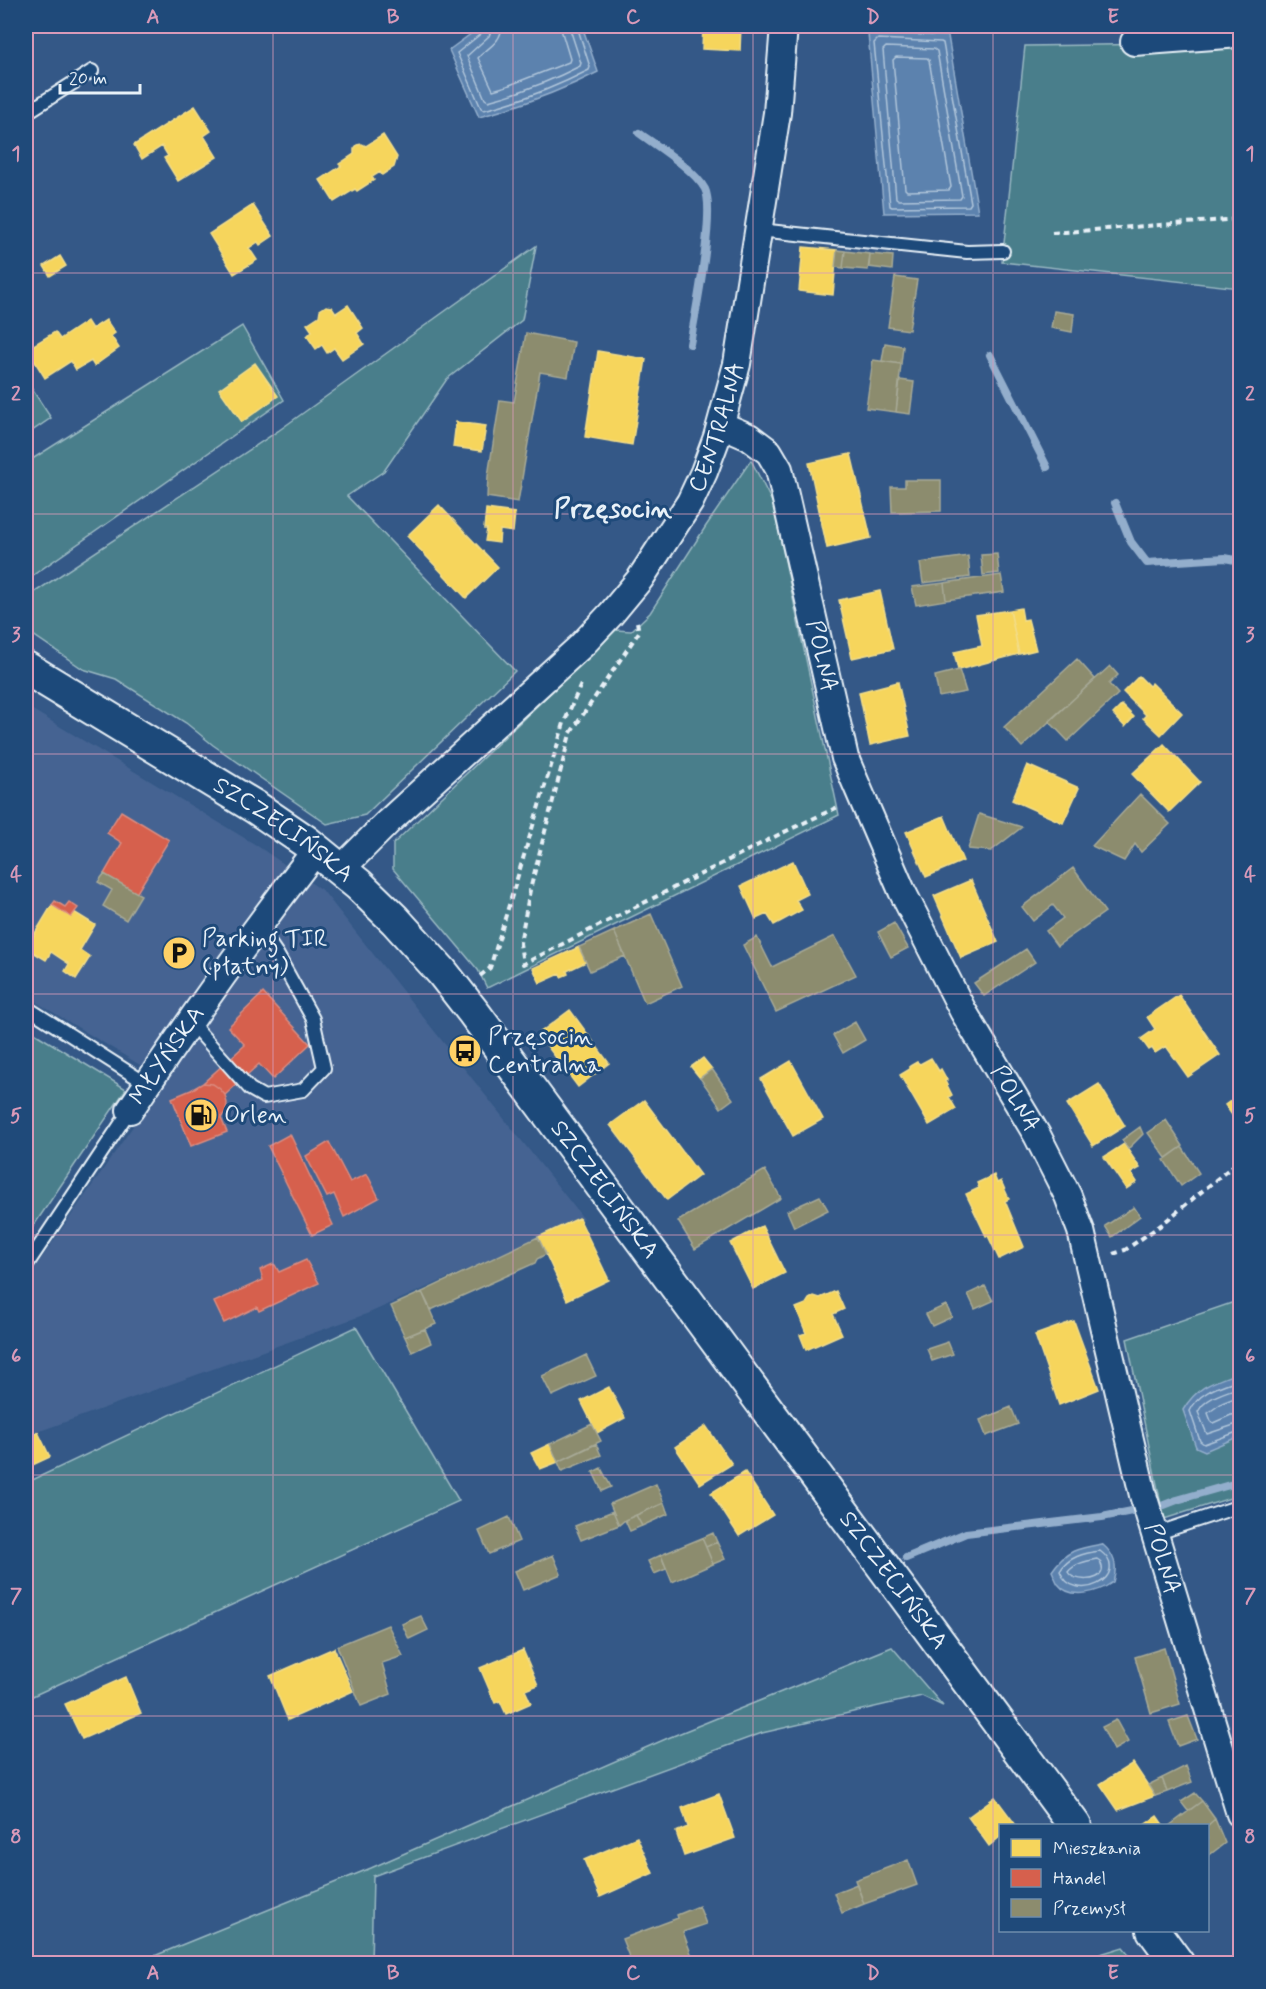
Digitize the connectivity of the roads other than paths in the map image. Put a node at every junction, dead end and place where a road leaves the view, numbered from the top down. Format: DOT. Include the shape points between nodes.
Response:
graph roads {
  1 [pos="784,26"];
  2 [pos="1240,33"];
  3 [pos="1134,42"];
  4 [pos="92,71"];
  5 [pos="26,113"];
  6 [pos="759,230"];
  7 [pos="1004,251"];
  8 [pos="721,425"];
  9 [pos="26,668"];
  10 [pos="316,850"];
  11 [pos="340,870"];
  12 [pos="258,926"];
  13 [pos="26,1007"];
  14 [pos="190,1022"];
  15 [pos="147,1084"];
  16 [pos="130,1110"];
  17 [pos="26,1266"];
  18 [pos="1240,1506"];
  19 [pos="1155,1534"];
  20 [pos="1240,1814"];
  21 [pos="1075,1824"];
  22 [pos="1154,1932"];
  23 [pos="1178,1964"];
  1 -- 6 [label="street, CENTRALNA" via="777,113"];
  2 -- 3 [label="street"];
  4 -- 5 [label="lane"];
  6 -- 7 [label="lane" via="967,252"];
  6 -- 8 [label="street, CENTRALNA" via="737,364"];
  8 -- 11 [label="street, CENTRALNA" via="690,502 640,579 581,646"];
  8 -- 19 [label="street, POLNA" via="749,437 769,452 780,469 844,758 902,891 963,1011 1037,1135 1082,1231 1135,1466"];
  9 -- 10 [label="street, SZCZECIŃSKA" via="255,807"];
  10 -- 11 [label="street, SZCZECIŃSKA"];
  10 -- 12 [label="street, MŁYŃSKA"];
  11 -- 21 [label="street, SZCZECIŃSKA" via="404,929 474,1012"];
  12 -- 14 [label="street, MŁYŃSKA"];
  12 -- 14 [label="lane" via="313,1019 324,1068 303,1090 264,1097 250,1089"];
  13 -- 15 [label="lane"];
  14 -- 15 [label="street, MŁYŃSKA"];
  15 -- 16 [label="street, MŁYŃSKA"];
  16 -- 17 [label="lane, MŁYŃSKA"];
  18 -- 19 [label="lane"];
  19 -- 20 [label="street, POLNA"];
  22 -- 23 [label="street"];
}
